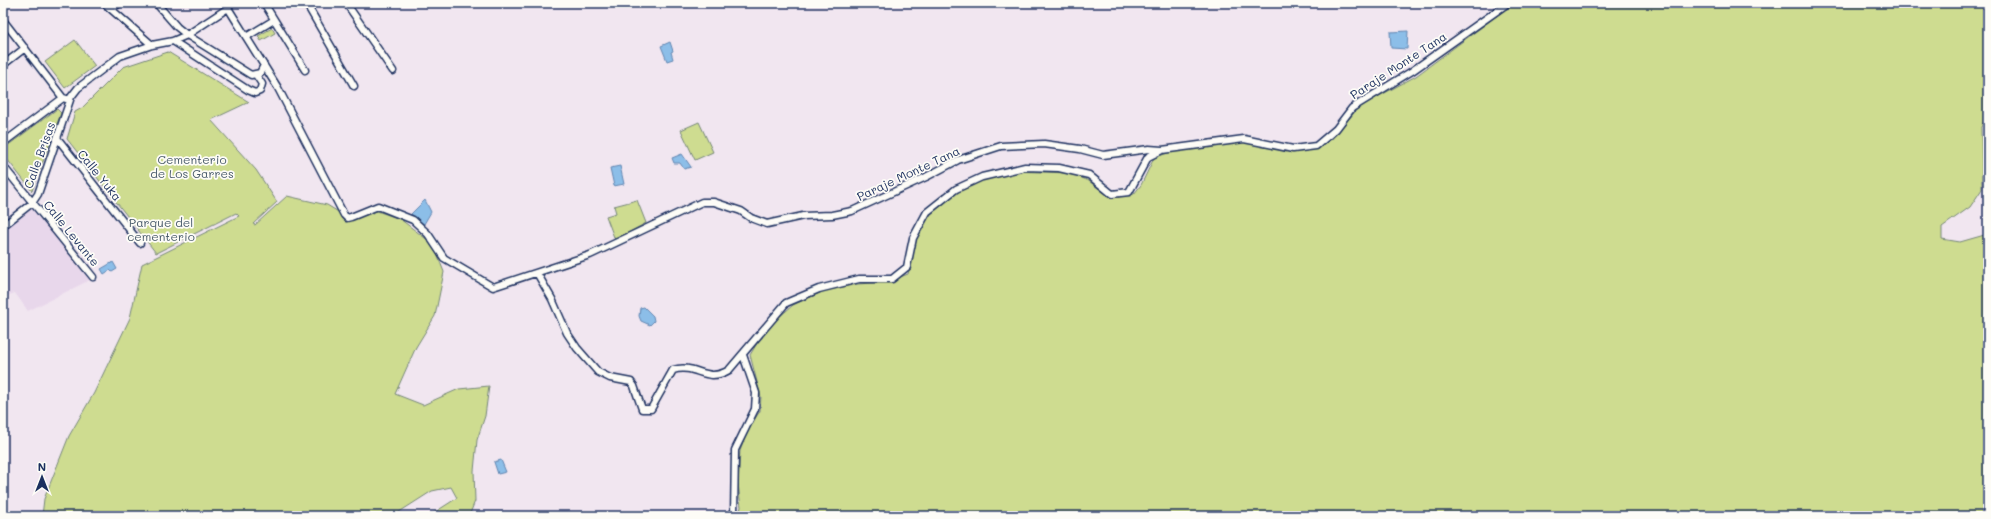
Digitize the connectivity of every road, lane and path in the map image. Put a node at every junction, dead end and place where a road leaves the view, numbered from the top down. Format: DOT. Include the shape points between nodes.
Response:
graph roads {
  1 [pos="104,3"];
  2 [pos="120,3"];
  3 [pos="264,3"];
  4 [pos="306,3"];
  5 [pos="356,3"];
  6 [pos="1508,3"];
  7 [pos="159,4"];
  8 [pos="347,5"];
  9 [pos="227,6"];
  10 [pos="111,9"];
  11 [pos="3,20"];
  12 [pos="274,20"];
  13 [pos="186,35"];
  14 [pos="246,37"];
  15 [pos="173,41"];
  16 [pos="152,45"];
  17 [pos="25,48"];
  18 [pos="3,65"];
  19 [pos="264,65"];
  20 [pos="305,70"];
  21 [pos="393,71"];
  22 [pos="256,75"];
  23 [pos="276,86"];
  24 [pos="354,86"];
  25 [pos="262,88"];
  26 [pos="63,98"];
  27 [pos="70,100"];
  28 [pos="58,139"];
  29 [pos="3,143"];
  30 [pos="1162,150"];
  31 [pos="3,166"];
  32 [pos="32,202"];
  33 [pos="3,226"];
  34 [pos="140,243"];
  35 [pos="537,273"];
  36 [pos="93,277"];
  37 [pos="744,355"];
  38 [pos="734,516"];
  1 -- 10 [label="street"];
  2 -- 10 [label="street"];
  3 -- 12 [label="street"];
  4 -- 24 [label="street"];
  5 -- 8 [label="street"];
  6 -- 30 [label="street, Paraje Monte Tana" via="1412,71 1352,108 1336,129 1316,146 1293,149 1244,139"];
  7 -- 13 [label="street"];
  8 -- 21 [label="street"];
  9 -- 13 [label="street"];
  9 -- 14 [label="street"];
  10 -- 16 [label="street"];
  11 -- 17 [label="street"];
  12 -- 14 [label="street"];
  12 -- 20 [label="street"];
  13 -- 15 [label="street"];
  13 -- 22 [label="street" via="251,75"];
  14 -- 19 [label="street"];
  15 -- 16 [label="street"];
  15 -- 25 [label="street" via="248,90 255,93"];
  16 -- 27 [label="street" via="120,56 78,88"];
  17 -- 18 [label="street"];
  17 -- 26 [label="street"];
  19 -- 22 [label="street"];
  19 -- 23 [label="street"];
  22 -- 25 [label="street"];
  23 -- 25 [label="street"];
  23 -- 35 [label="street, Paraje Monte Tana" via="347,218 378,206 413,220 428,234 444,258 493,287"];
  26 -- 27 [label="street"];
  26 -- 29 [label="street"];
  27 -- 28 [label="street, Calle Brisas"];
  28 -- 32 [label="street, Calle Brisas" via="38,194"];
  28 -- 34 [label="street, Calle Yuka"];
  30 -- 35 [label="street, Paraje Monte Tana" via="1149,149 1103,155 1044,144 1001,146 958,160 852,211 803,216 767,224 741,211 714,202 702,202 590,255"];
  30 -- 37 [label="street, Paraje Monte Tana" via="1148,157 1129,192 1112,194 1088,175 1059,168 1025,167 982,177 956,189 927,212 913,238 907,267 892,279 859,279 819,289 786,303"];
  31 -- 32 [label="street, Calle Levante"];
  32 -- 33 [label="street, Calle Brisas"];
  32 -- 36 [label="street, Calle Levante"];
  35 -- 37 [label="street, Paraje Monte Tana" via="577,348 598,372 610,378 631,382 642,409 651,409 673,370 682,367 708,376 716,376 729,370"];
  37 -- 38 [label="street" via="756,393 755,409 735,450"];
}
